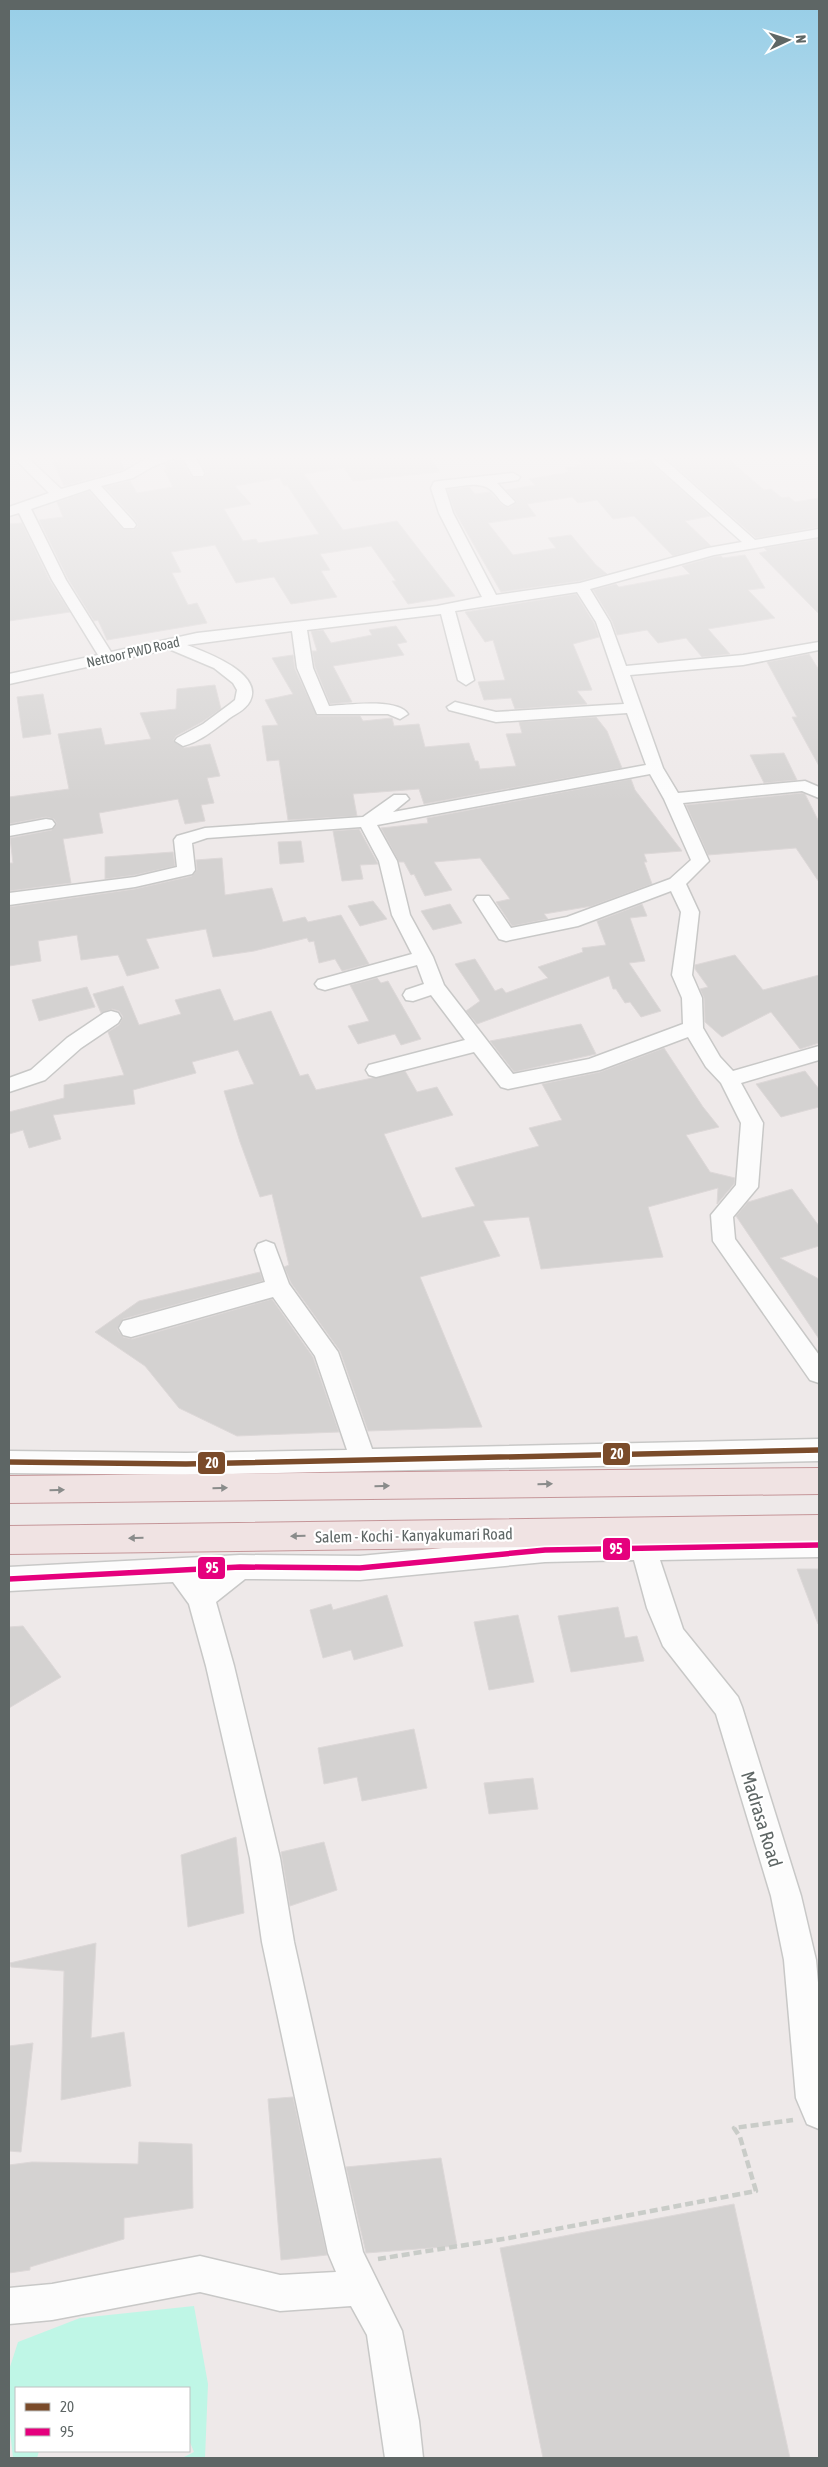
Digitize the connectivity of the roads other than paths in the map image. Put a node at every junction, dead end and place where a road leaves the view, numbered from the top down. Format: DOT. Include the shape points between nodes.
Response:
graph roads {
  1 [pos="55,571"];
  2 [pos="476,571"];
  3 [pos="641,571"];
  4 [pos="581,588"];
  5 [pos="491,600"];
  6 [pos="447,608"];
  7 [pos="298,625"];
  8 [pos="171,644"];
  9 [pos="819,646"];
  10 [pos="107,658"];
  11 [pos="621,671"];
  12 [pos="10,674"];
  13 [pos="466,680"];
  14 [pos="454,708"];
  15 [pos="634,708"];
  16 [pos="400,714"];
  17 [pos="183,740"];
  18 [pos="655,768"];
  19 [pos="819,793"];
  20 [pos="400,799"];
  21 [pos="673,799"];
  22 [pos="367,822"];
  23 [pos="46,824"];
  24 [pos="9,830"];
  25 [pos="676,883"];
  26 [pos="9,899"];
  27 [pos="483,900"];
  28 [pos="424,957"];
  29 [pos="325,984"];
  30 [pos="435,987"];
  31 [pos="413,995"];
  32 [pos="111,1018"];
  33 [pos="693,1028"];
  34 [pos="478,1044"];
  35 [pos="819,1053"];
  36 [pos="376,1070"];
  37 [pos="729,1079"];
  38 [pos="9,1085"];
  39 [pos="266,1250"];
  40 [pos="278,1287"];
  41 [pos="131,1328"];
  42 [pos="819,1372"];
  43 [pos="819,1450"];
  44 [pos="363,1459"];
  45 [pos="9,1462"];
  46 [pos="819,1481"];
  47 [pos="9,1490"];
  48 [pos="819,1529"];
  49 [pos="9,1540"];
  50 [pos="819,1545"];
  51 [pos="644,1549"];
  52 [pos="240,1567"];
  53 [pos="179,1570"];
  54 [pos="9,1579"];
  55 [pos="201,1598"];
  56 [pos="811,2116"];
  57 [pos="356,2275"];
  58 [pos="9,2306"];
  59 [pos="404,2458"];
  1 -- 10 [label="street"];
  2 -- 5 [label="street"];
  3 -- 4 [label="street, Nettoor PWD Road"];
  4 -- 5 [label="street, Nettoor PWD Road"];
  4 -- 11 [label="street" via="603,622"];
  5 -- 6 [label="street, Nettoor PWD Road"];
  6 -- 7 [label="street, Nettoor PWD Road"];
  6 -- 13 [label="street"];
  7 -- 8 [label="street, Nettoor PWD Road"];
  7 -- 16 [label="street" via="305,668 323,711 391,709"];
  8 -- 10 [label="street, Nettoor PWD Road"];
  8 -- 17 [label="street" via="234,673 243,684 244,692 242,700 231,712 208,729"];
  9 -- 11 [label="street" via="743,660"];
  10 -- 12 [label="street, Nettoor PWD Road"];
  11 -- 15 [label="street"];
  14 -- 15 [label="street" via="496,717"];
  15 -- 18 [label="street"];
  18 -- 21 [label="street"];
  18 -- 22 [label="street"];
  19 -- 21 [label="street" via="805,786"];
  20 -- 22 [label="street"];
  21 -- 25 [label="street" via="700,861"];
  22 -- 26 [label="street" via="205,833 183,840 186,870 135,882"];
  22 -- 28 [label="street" via="388,861 401,915"];
  23 -- 24 [label="street"];
  25 -- 27 [label="street" via="570,922 506,935"];
  25 -- 33 [label="street" via="690,912 682,975 690,987"];
  28 -- 29 [label="street"];
  28 -- 30 [label="street"];
  30 -- 31 [label="street"];
  30 -- 34 [label="street"];
  32 -- 38 [label="street" via="74,1043 38,1075"];
  33 -- 34 [label="street" via="593,1065 508,1082"];
  33 -- 37 [label="street"];
  34 -- 36 [label="street"];
  35 -- 37 [label="street"];
  37 -- 42 [label="street" via="752,1123 747,1186 722,1215 724,1241"];
  39 -- 40 [label="street"];
  40 -- 41 [label="street"];
  40 -- 44 [label="street" via="326,1352"];
  43 -- 44 [label="street"];
  44 -- 45 [label="street" via="186,1464"];
  47 -- 46 [label="highway, one-way"];
  48 -- 49 [label="highway, Salem - Kochi - Kanyakumari Road, one-way"];
  50 -- 51 [label="street"];
  51 -- 52 [label="street" via="545,1550 360,1568"];
  51 -- 56 [label="street, Madrasa Road" via="673,1637 728,1707 786,1896 800,1960 813,2098"];
  52 -- 53 [label="street"];
  52 -- 55 [label="street"];
  53 -- 54 [label="street"];
  53 -- 55 [label="street"];
  55 -- 57 [label="street" via="265,1858 278,1942 346,2252"];
  57 -- 58 [label="street" via="280,2293 200,2274 52,2302"];
  57 -- 59 [label="street" via="384,2331"];
}
